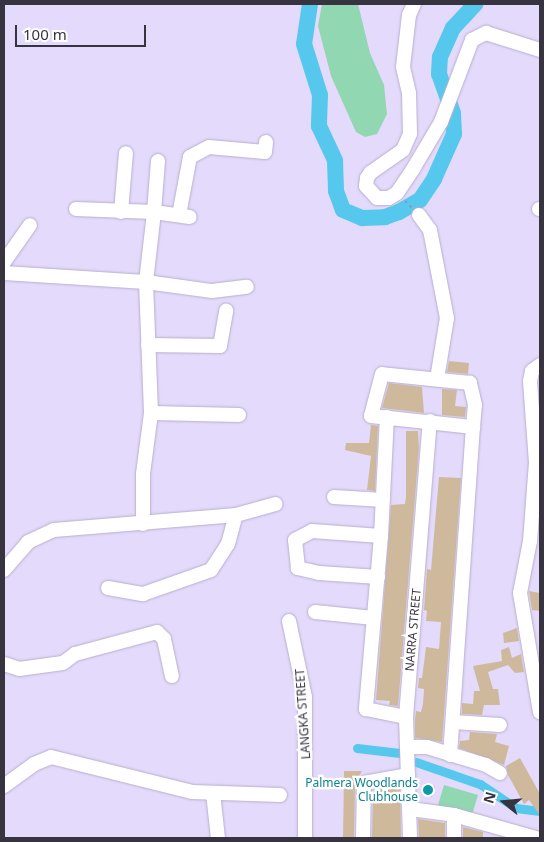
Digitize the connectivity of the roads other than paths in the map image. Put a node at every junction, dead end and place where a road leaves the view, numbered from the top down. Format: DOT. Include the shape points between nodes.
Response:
graph roads {
  1 [pos="414,4"];
  2 [pos="540,50"];
  3 [pos="266,142"];
  4 [pos="126,153"];
  5 [pos="158,161"];
  6 [pos="76,209"];
  7 [pos="121,212"];
  8 [pos="154,212"];
  9 [pos="419,214"];
  10 [pos="30,225"];
  11 [pos="4,262"];
  12 [pos="4,273"];
  13 [pos="146,282"];
  14 [pos="247,287"];
  15 [pos="226,311"];
  16 [pos="148,345"];
  17 [pos="540,365"];
  18 [pos="437,380"];
  19 [pos="151,412"];
  20 [pos="239,415"];
  21 [pos="387,417"];
  22 [pos="430,421"];
  23 [pos="474,427"];
  24 [pos="334,497"];
  25 [pos="383,500"];
  26 [pos="276,504"];
  27 [pos="236,515"];
  28 [pos="143,524"];
  29 [pos="382,536"];
  30 [pos="4,570"];
  31 [pos="378,577"];
  32 [pos="108,588"];
  33 [pos="315,612"];
  34 [pos="374,618"];
  35 [pos="289,621"];
  36 [pos="526,632"];
  37 [pos="540,636"];
  38 [pos="4,664"];
  39 [pos="172,676"];
  40 [pos="540,712"];
  41 [pos="406,717"];
  42 [pos="453,722"];
  43 [pos="500,725"];
  44 [pos="407,747"];
  45 [pos="450,755"];
  46 [pos="500,773"];
  47 [pos="408,775"];
  48 [pos="4,786"];
  49 [pos="213,793"];
  50 [pos="280,795"];
  51 [pos="411,810"];
  52 [pos="454,815"];
  53 [pos="488,832"];
  54 [pos="218,838"];
  55 [pos="305,838"];
  56 [pos="362,838"];
  57 [pos="410,838"];
  58 [pos="454,838"];
  59 [pos="536,838"];
  1 -- 2 [label="street" via="409,15 403,67 409,93 410,134 399,154 372,172 366,186 376,198 389,198 397,193 441,122 472,40 480,34 492,34"];
  3 -- 8 [label="street" via="268,149 264,153 209,147 190,156 184,216"];
  4 -- 7 [label="street"];
  5 -- 8 [label="street"];
  6 -- 7 [label="street"];
  7 -- 8 [label="street"];
  8 -- 13 [label="street"];
  9 -- 18 [label="street" via="430,230 447,318"];
  10 -- 11 [label="street"];
  12 -- 13 [label="street"];
  13 -- 14 [label="street" via="212,290"];
  13 -- 16 [label="street"];
  15 -- 16 [label="street" via="220,346"];
  16 -- 19 [label="street"];
  17 -- 36 [label="street" via="532,371 530,381 536,462 530,541 520,593"];
  18 -- 21 [label="street" via="382,374 370,416"];
  18 -- 23 [label="street" via="470,383"];
  19 -- 20 [label="street"];
  19 -- 28 [label="street" via="143,474"];
  21 -- 22 [label="street"];
  21 -- 25 [label="street"];
  22 -- 23 [label="street"];
  22 -- 41 [label="street, NARRA STREET"];
  23 -- 42 [label="street"];
  24 -- 25 [label="street"];
  25 -- 29 [label="street"];
  26 -- 27 [label="street"];
  27 -- 28 [label="street"];
  27 -- 32 [label="street" via="228,544 211,570 143,594"];
  28 -- 30 [label="street" via="42,534 28,542"];
  29 -- 31 [label="street"];
  29 -- 31 [label="street" via="312,531 295,540 298,568 319,573"];
  31 -- 34 [label="street"];
  33 -- 34 [label="street"];
  34 -- 41 [label="street" via="366,710"];
  35 -- 55 [label="street, LANGKA STREET" via="304,697"];
  36 -- 37 [label="street"];
  36 -- 40 [label="street"];
  38 -- 39 [label="street" via="19,669 63,664 76,654 157,632 164,639"];
  41 -- 44 [label="street, NARRA STREET"];
  42 -- 43 [label="street"];
  42 -- 45 [label="street"];
  44 -- 45 [label="street" via="427,747"];
  44 -- 47 [label="street, NARRA STREET"];
  45 -- 46 [label="street" via="486,765"];
  47 -- 51 [label="street, NARRA STREET"];
  47 -- 56 [label="street" via="364,783"];
  48 -- 49 [label="street" via="34,764 52,757 161,786"];
  49 -- 50 [label="street"];
  49 -- 54 [label="street"];
  51 -- 52 [label="street"];
  51 -- 57 [label="street, NARRA STREET"];
  52 -- 53 [label="street"];
  52 -- 58 [label="street"];
  53 -- 59 [label="street"];
}
